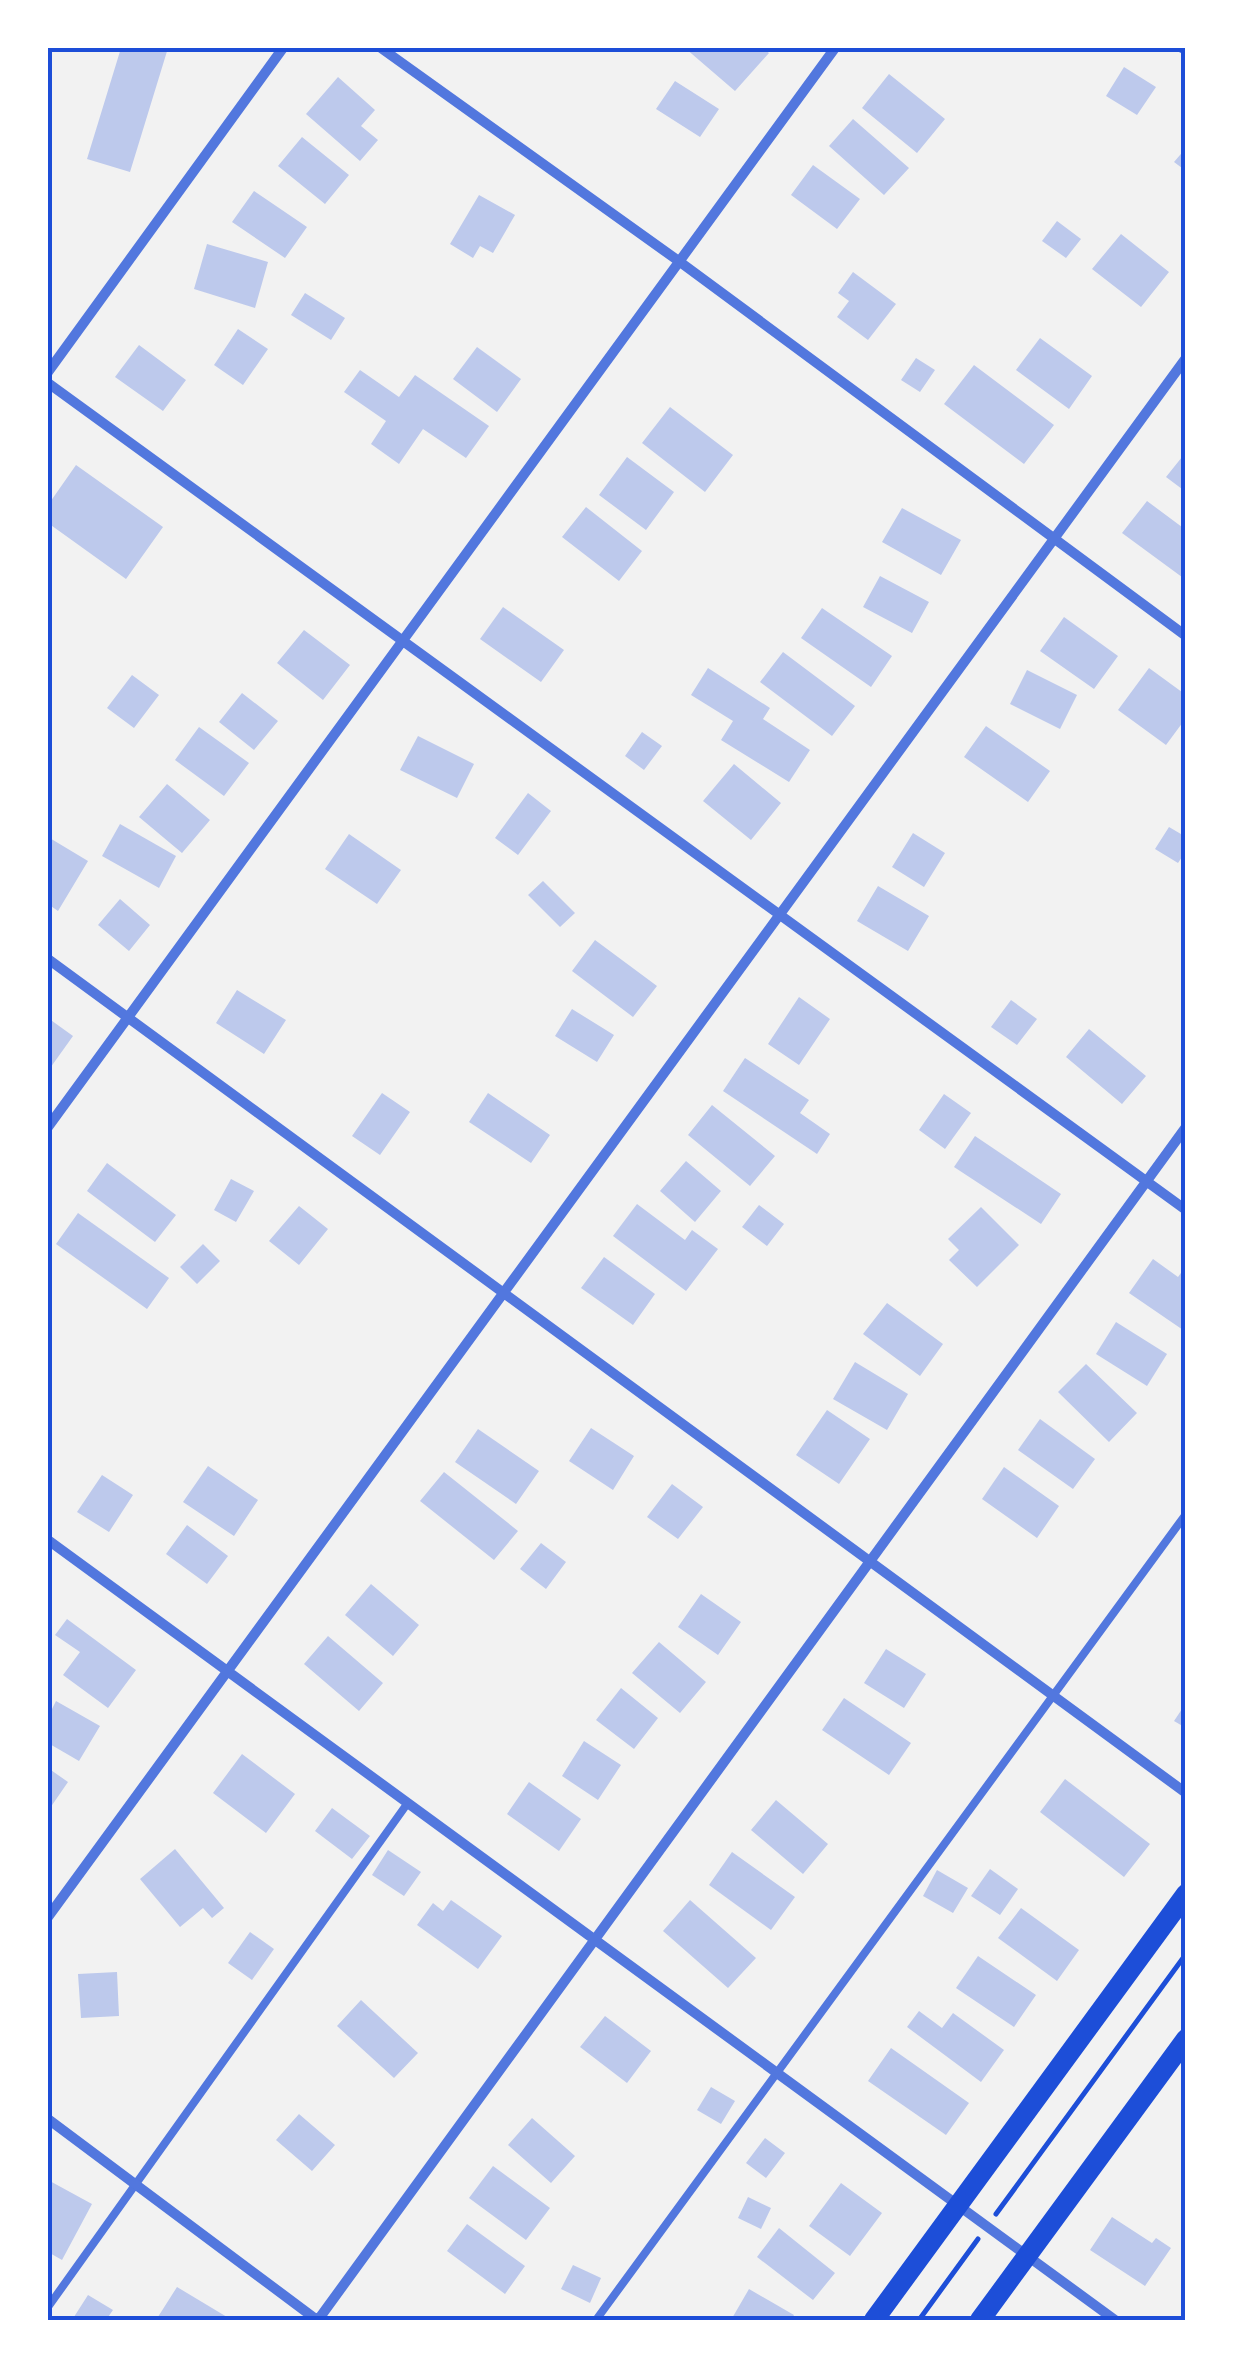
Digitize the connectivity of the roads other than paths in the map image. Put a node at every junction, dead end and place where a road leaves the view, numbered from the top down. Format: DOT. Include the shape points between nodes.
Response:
graph roads {
  1 [pos="283,48"];
  2 [pos="380,48"];
  3 [pos="835,48"];
  4 [pos="680,262"];
  5 [pos="1186,358"];
  6 [pos="48,372"];
  7 [pos="48,384"];
  8 [pos="1053,539"];
  9 [pos="1186,636"];
  10 [pos="403,640"];
  11 [pos="778,916"];
  12 [pos="48,958"];
  13 [pos="128,1016"];
  14 [pos="48,1127"];
  15 [pos="1186,1128"];
  16 [pos="1146,1182"];
  17 [pos="1186,1210"];
  18 [pos="502,1292"];
  19 [pos="1186,1514"];
  20 [pos="48,1540"];
  21 [pos="869,1561"];
  22 [pos="227,1672"];
  23 [pos="1053,1696"];
  24 [pos="1186,1793"];
  25 [pos="407,1804"];
  26 [pos="1186,1894"];
  27 [pos="48,1917"];
  28 [pos="593,1940"];
  29 [pos="1186,2039"];
  30 [pos="777,2075"];
  31 [pos="48,2119"];
  32 [pos="135,2184"];
  33 [pos="958,2206"];
  34 [pos="1027,2256"];
  35 [pos="48,2307"];
  36 [pos="318,2320"];
  37 [pos="596,2320"];
  38 [pos="874,2320"];
  39 [pos="980,2320"];
  40 [pos="1114,2320"];
  1 -- 6 [label="street"];
  2 -- 4 [label="street"];
  3 -- 4 [label="street"];
  4 -- 8 [label="street"];
  4 -- 10 [label="street"];
  5 -- 8 [label="street"];
  7 -- 10 [label="street"];
  8 -- 9 [label="street"];
  8 -- 11 [label="street"];
  10 -- 11 [label="street"];
  10 -- 13 [label="street"];
  11 -- 16 [label="street"];
  11 -- 18 [label="street"];
  12 -- 13 [label="street"];
  13 -- 14 [label="street"];
  13 -- 18 [label="street"];
  15 -- 16 [label="street"];
  16 -- 17 [label="street"];
  16 -- 21 [label="street"];
  18 -- 21 [label="street"];
  18 -- 22 [label="street"];
  19 -- 23 [label="lane"];
  20 -- 22 [label="street"];
  21 -- 23 [label="street"];
  21 -- 28 [label="street"];
  22 -- 25 [label="street"];
  22 -- 27 [label="street"];
  23 -- 24 [label="street"];
  23 -- 30 [label="lane"];
  25 -- 28 [label="street"];
  25 -- 32 [label="lane"];
  26 -- 33 [label="main road"];
  28 -- 30 [label="street"];
  28 -- 36 [label="street"];
  29 -- 34 [label="main road"];
  30 -- 33 [label="street"];
  30 -- 37 [label="lane"];
  31 -- 32 [label="street"];
  32 -- 35 [label="lane"];
  32 -- 36 [label="street"];
  33 -- 34 [label="street"];
  33 -- 38 [label="main road"];
  34 -- 39 [label="main road"];
  34 -- 40 [label="street"];
}
